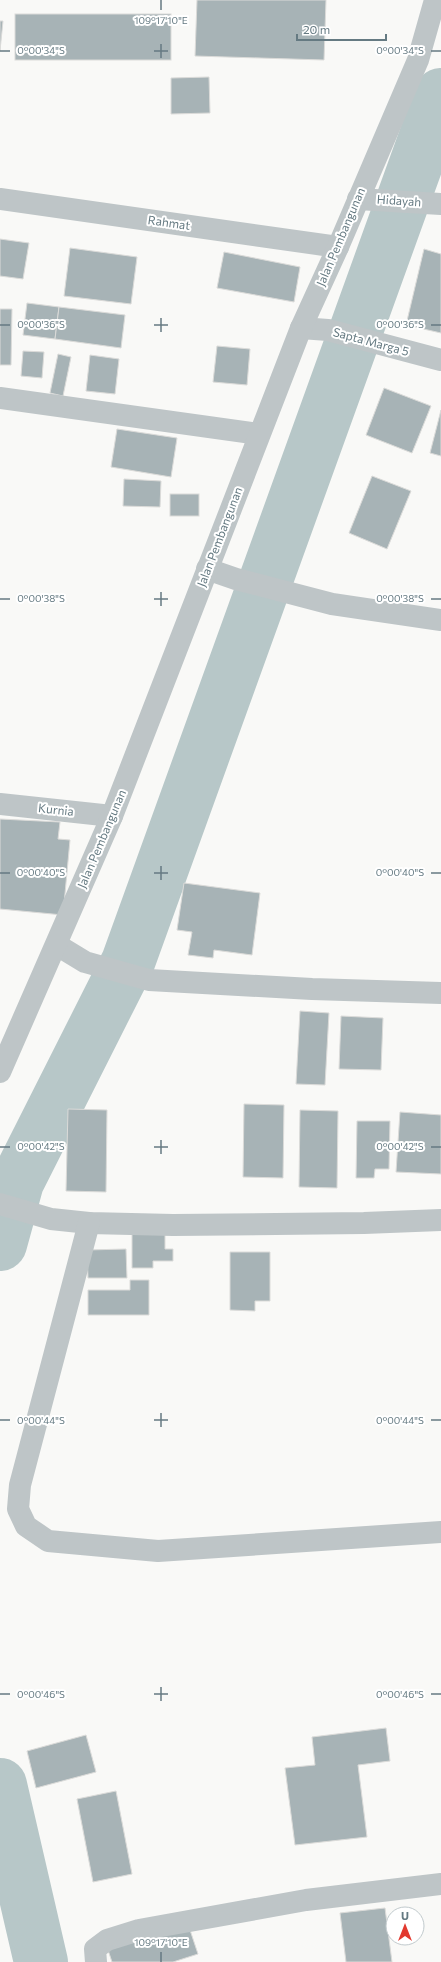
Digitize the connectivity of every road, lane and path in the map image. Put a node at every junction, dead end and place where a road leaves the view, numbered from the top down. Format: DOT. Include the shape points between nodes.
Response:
graph roads {
  1 [pos="435,0"];
  2 [pos="0,199"];
  3 [pos="358,199"];
  4 [pos="441,204"];
  5 [pos="338,247"];
  6 [pos="300,328"];
  7 [pos="441,360"];
  8 [pos="0,398"];
  9 [pos="259,434"];
  10 [pos="207,569"];
  11 [pos="441,620"];
  12 [pos="0,804"];
  13 [pos="112,816"];
  14 [pos="57,945"];
  15 [pos="441,993"];
  16 [pos="0,1072"];
  17 [pos="0,1204"];
  18 [pos="441,1220"];
  19 [pos="89,1223"];
  20 [pos="441,1532"];
  21 [pos="441,1884"];
  22 [pos="96,1962"];
  1 -- 3 [label="street, Jalan Pembangunan" via="418,60"];
  2 -- 5 [label="street, Rahmat"];
  3 -- 4 [label="street, Hidayah"];
  3 -- 5 [label="street, Jalan Pembangunan"];
  5 -- 6 [label="street, Jalan Pembangunan"];
  6 -- 7 [label="street, Sapta Marga 5" via="328,330"];
  6 -- 9 [label="street, Jalan Pembangunan"];
  8 -- 9 [label="street"];
  9 -- 10 [label="street, Jalan Pembangunan"];
  10 -- 11 [label="street" via="304,598"];
  10 -- 13 [label="street, Jalan Pembangunan"];
  12 -- 13 [label="street, Kurnia"];
  13 -- 14 [label="street, Jalan Pembangunan"];
  14 -- 15 [label="street" via="85,962 149,980 312,990"];
  14 -- 16 [label="street, Jalan Pembangunan"];
  17 -- 19 [label="street" via="51,1219"];
  18 -- 19 [label="street" via="364,1223"];
  19 -- 20 [label="street" via="20,1485 18,1509 26,1526 48,1541 158,1550"];
  21 -- 22 [label="street" via="306,1900 139,1930 108,1940 95,1949"];
}
